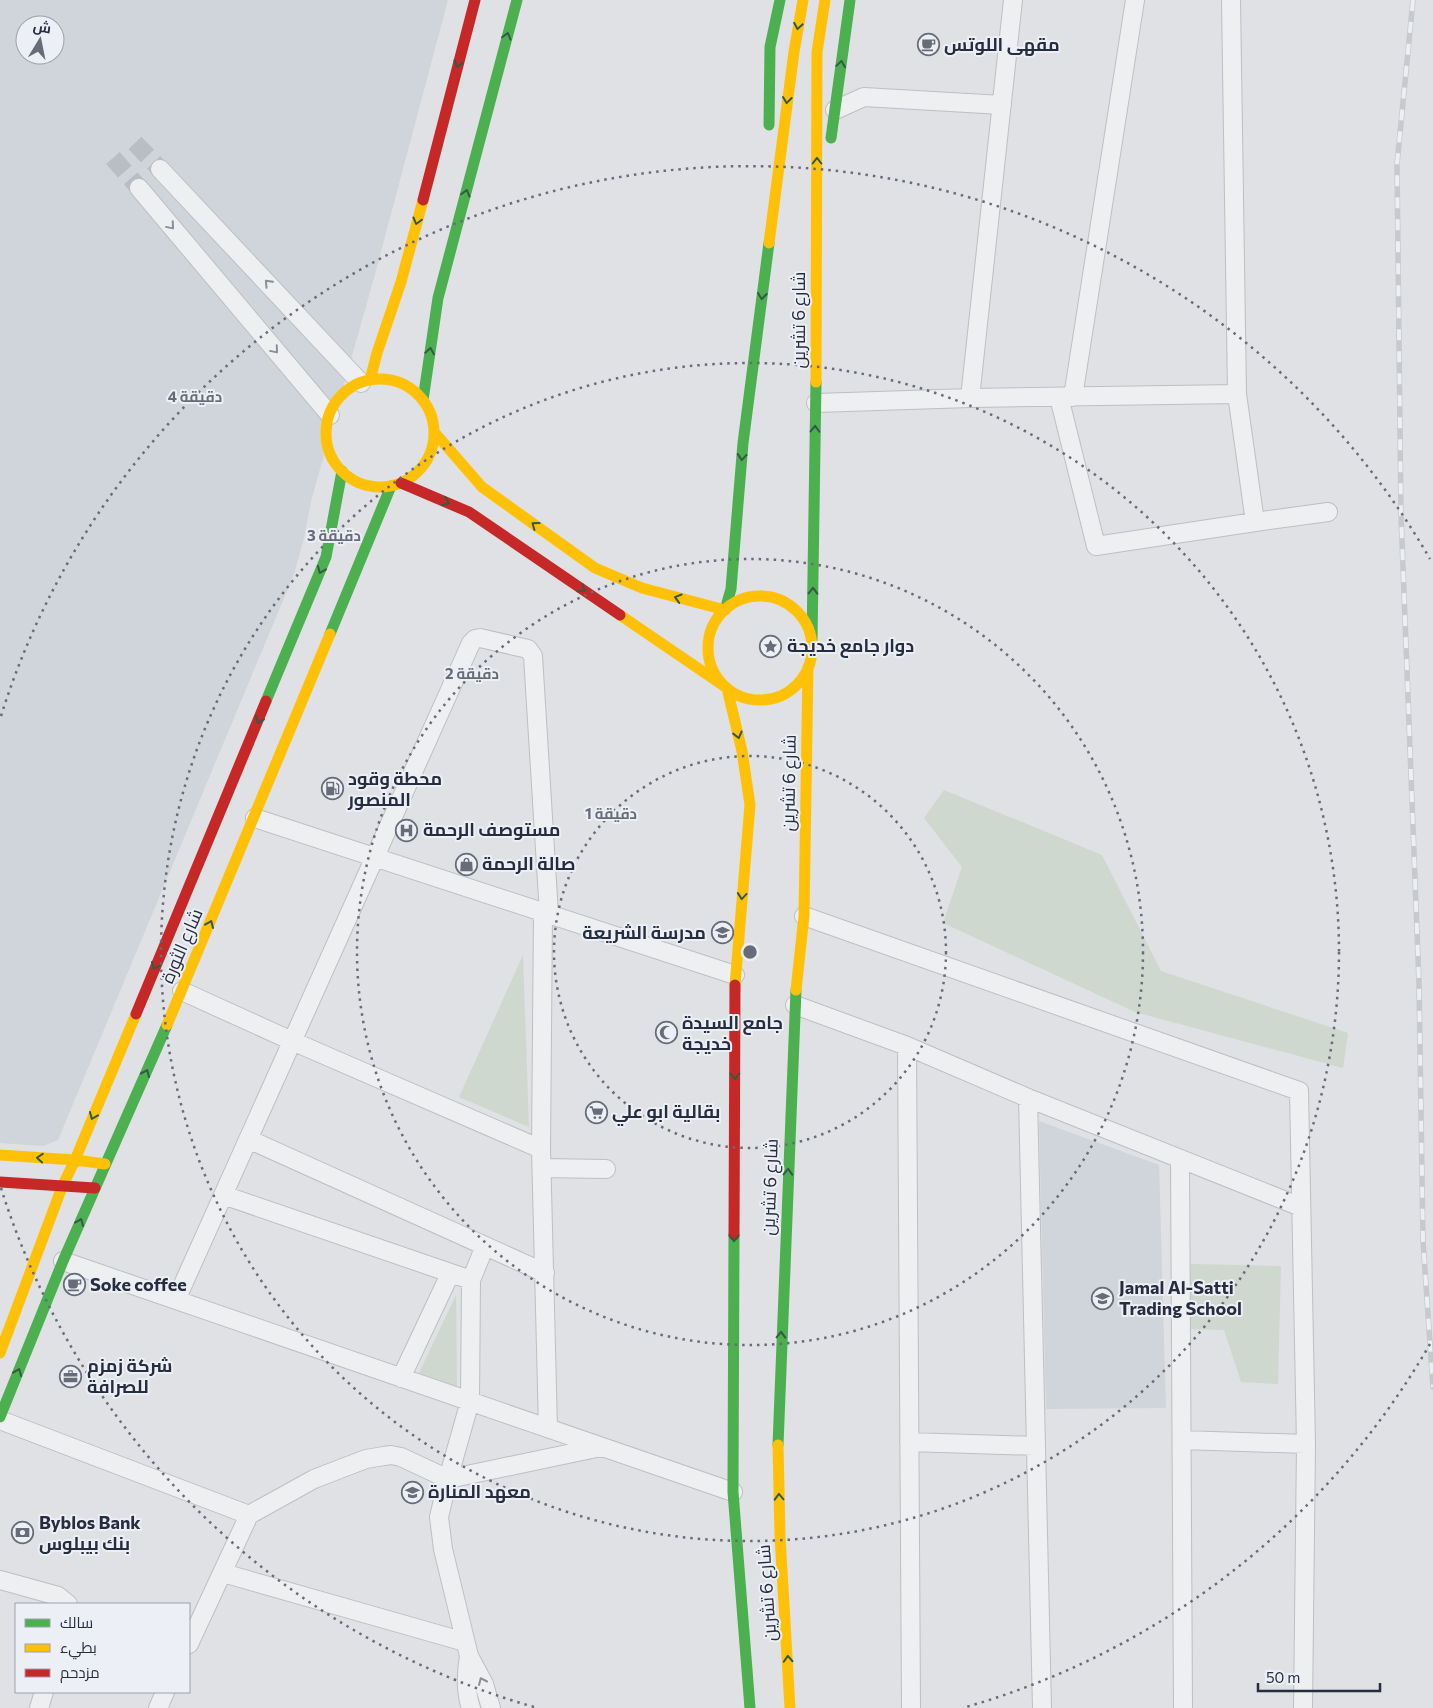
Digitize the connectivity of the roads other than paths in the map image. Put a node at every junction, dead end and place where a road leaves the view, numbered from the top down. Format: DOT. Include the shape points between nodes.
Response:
graph roads {
  1 [pos="474,0"];
  2 [pos="517,0"];
  3 [pos="780,0"];
  4 [pos="803,0"];
  5 [pos="825,0"];
  6 [pos="850,0"];
  7 [pos="1013,0"];
  8 [pos="1135,0"];
  9 [pos="1231,0"];
  10 [pos="1002,106"];
  11 [pos="835,110"];
  12 [pos="769,134"];
  13 [pos="830,149"];
  14 [pos="768,162"];
  15 [pos="160,169"];
  16 [pos="828,169"];
  17 [pos="139,188"];
  18 [pos="766,268"];
  19 [pos="816,268"];
  20 [pos="366,381"];
  21 [pos="1237,394"];
  22 [pos="1066,397"];
  23 [pos="970,398"];
  24 [pos="423,400"];
  25 [pos="816,403"];
  26 [pos="330,415"];
  27 [pos="434,433"];
  28 [pos="342,471"];
  29 [pos="396,485"];
  30 [pos="1328,512"];
  31 [pos="1255,522"];
  32 [pos="725,610"];
  33 [pos="812,640"];
  34 [pos="808,667"];
  35 [pos="727,688"];
  36 [pos="255,818"];
  37 [pos="374,857"];
  38 [pos="546,913"];
  39 [pos="804,916"];
  40 [pos="735,975"];
  41 [pos="182,992"];
  42 [pos="794,1005"];
  43 [pos="292,1041"];
  44 [pos="907,1046"];
  45 [pos="1028,1098"];
  46 [pos="248,1139"];
  47 [pos="541,1149"];
  48 [pos="0,1155"];
  49 [pos="1180,1159"];
  50 [pos="75,1160"];
  51 [pos="105,1164"];
  52 [pos="542,1168"];
  53 [pos="606,1169"];
  54 [pos="0,1182"];
  55 [pos="62,1186"];
  56 [pos="95,1188"];
  57 [pos="223,1195"];
  58 [pos="1301,1207"];
  59 [pos="485,1246"];
  60 [pos="63,1262"];
  61 [pos="545,1273"];
  62 [pos="450,1274"];
  63 [pos="471,1280"];
  64 [pos="176,1300"];
  65 [pos="0,1353"];
  66 [pos="401,1378"];
  67 [pos="470,1401"];
  68 [pos="0,1419"];
  69 [pos="548,1428"];
  70 [pos="1182,1440"];
  71 [pos="909,1442"];
  72 [pos="1306,1444"];
  73 [pos="602,1446"];
  74 [pos="1036,1446"];
  75 [pos="448,1479"];
  76 [pos="733,1492"];
  77 [pos="249,1515"];
  78 [pos="223,1573"];
  79 [pos="0,1580"];
  80 [pos="67,1603"];
  81 [pos="190,1642"];
  82 [pos="467,1649"];
  83 [pos="44,1693"];
  84 [pos="39,1708"];
  85 [pos="471,1708"];
  86 [pos="492,1708"];
  87 [pos="750,1708"];
  88 [pos="790,1708"];
  89 [pos="911,1708"];
  90 [pos="1042,1708"];
  91 [pos="1183,1708"];
  92 [pos="1303,1708"];
  1 -- 20 [label="main road, one-way" via="400,282"];
  24 -- 2 [label="main road, one-way" via="438,298"];
  3 -- 12 [label="main road" via="770,47"];
  4 -- 18 [label="main road, شارع 6 تشرين, one-way"];
  19 -- 5 [label="main road, شارع 6 تشرين, one-way" via="817,52"];
  11 -- 6 [label="main road, one-way"];
  7 -- 10 [label="street"];
  8 -- 22 [label="street"];
  9 -- 21 [label="street"];
  10 -- 11 [label="street" via="864,98"];
  10 -- 23 [label="street"];
  11 -- 13 [label="main road"];
  14 -- 18 [label="main road"];
  20 -- 15 [label="street, one-way"];
  16 -- 19 [label="main road"];
  17 -- 26 [label="street, one-way"];
  18 -- 32 [label="main road, شارع 6 تشرين, one-way" via="744,443 731,589"];
  19 -- 25 [label="main road, شارع 6 تشرين"];
  20 -- 24 [label="main road" via="395,381 410,388"];
  20 -- 26 [label="main road" via="348,390"];
  21 -- 22 [label="street"];
  21 -- 31 [label="street"];
  22 -- 23 [label="street"];
  22 -- 31 [label="street" via="1096,546"];
  23 -- 25 [label="street"];
  24 -- 27 [label="main road" via="431,414"];
  33 -- 25 [label="main road, شارع 6 تشرين, one-way"];
  26 -- 28 [label="main road" via="326,429 328,444"];
  27 -- 29 [label="main road" via="426,463 415,475"];
  32 -- 27 [label="main road, one-way" via="642,588 596,568 482,487"];
  28 -- 29 [label="main road" via="373,487"];
  28 -- 50 [label="main road, شارع الثورة, one-way" via="326,557"];
  29 -- 35 [label="main road, one-way" via="469,512"];
  29 -- 36 [label="main road, شارع الثورة"];
  30 -- 31 [label="street"];
  32 -- 33 [label="main road" via="754,596 785,602 798,612"];
  32 -- 35 [label="main road" via="714,624 709,640 709,658 715,674"];
  33 -- 34 [label="main road"];
  34 -- 35 [label="main road" via="788,692 773,698 757,700"];
  34 -- 39 [label="main road, شارع 6 تشرين"];
  35 -- 40 [label="main road, شارع 6 تشرين, one-way" via="742,751 750,805"];
  36 -- 37 [label="street"];
  41 -- 36 [label="main road, شارع الثورة, one-way"];
  37 -- 38 [label="street"];
  37 -- 38 [label="street" via="471,643 480,638 528,648 533,656"];
  37 -- 43 [label="street"];
  38 -- 40 [label="street"];
  38 -- 47 [label="street"];
  39 -- 42 [label="main road, شارع 6 تشرين"];
  39 -- 58 [label="street" via="1299,1090"];
  40 -- 76 [label="main road, شارع 6 تشرين, one-way"];
  41 -- 43 [label="street"];
  51 -- 41 [label="main road, شارع الثورة, one-way"];
  42 -- 44 [label="street"];
  88 -- 42 [label="main road, شارع 6 تشرين, one-way" via="778,1442"];
  43 -- 46 [label="street"];
  43 -- 47 [label="street"];
  44 -- 45 [label="street"];
  44 -- 71 [label="street"];
  45 -- 49 [label="street"];
  45 -- 74 [label="street"];
  46 -- 57 [label="street"];
  46 -- 59 [label="street"];
  47 -- 52 [label="street"];
  50 -- 48 [label="main road, one-way"];
  49 -- 58 [label="street"];
  49 -- 70 [label="street"];
  50 -- 51 [label="main road"];
  50 -- 55 [label="main road, شارع الثورة"];
  51 -- 56 [label="main road, شارع الثورة"];
  52 -- 53 [label="street"];
  52 -- 61 [label="street"];
  54 -- 55 [label="main road"];
  55 -- 56 [label="main road"];
  55 -- 65 [label="main road, شارع الثورة"];
  60 -- 56 [label="main road, شارع الثورة, one-way"];
  57 -- 62 [label="street"];
  57 -- 64 [label="street"];
  58 -- 72 [label="street"];
  59 -- 61 [label="street"];
  59 -- 63 [label="street"];
  60 -- 64 [label="street"];
  68 -- 60 [label="main road, شارع الثورة, one-way"];
  61 -- 69 [label="street"];
  62 -- 63 [label="street"];
  62 -- 66 [label="street"];
  63 -- 67 [label="street"];
  64 -- 66 [label="street"];
  66 -- 67 [label="street"];
  67 -- 69 [label="street"];
  67 -- 75 [label="street"];
  68 -- 77 [label="street"];
  69 -- 73 [label="street"];
  70 -- 72 [label="street"];
  70 -- 91 [label="street"];
  71 -- 74 [label="street"];
  71 -- 89 [label="street"];
  72 -- 92 [label="street"];
  73 -- 75 [label="street"];
  73 -- 76 [label="street"];
  74 -- 90 [label="street"];
  75 -- 77 [label="street" via="401,1457 391,1455 366,1459 314,1479"];
  75 -- 82 [label="street" via="439,1516 443,1549"];
  76 -- 87 [label="main road, شارع 6 تشرين"];
  77 -- 78 [label="street"];
  78 -- 81 [label="street"];
  78 -- 82 [label="street"];
  79 -- 80 [label="street" via="58,1596"];
  82 -- 85 [label="street" via="466,1687"];
  86 -- 82 [label="street, one-way"];
  83 -- 84 [label="street"];
}
